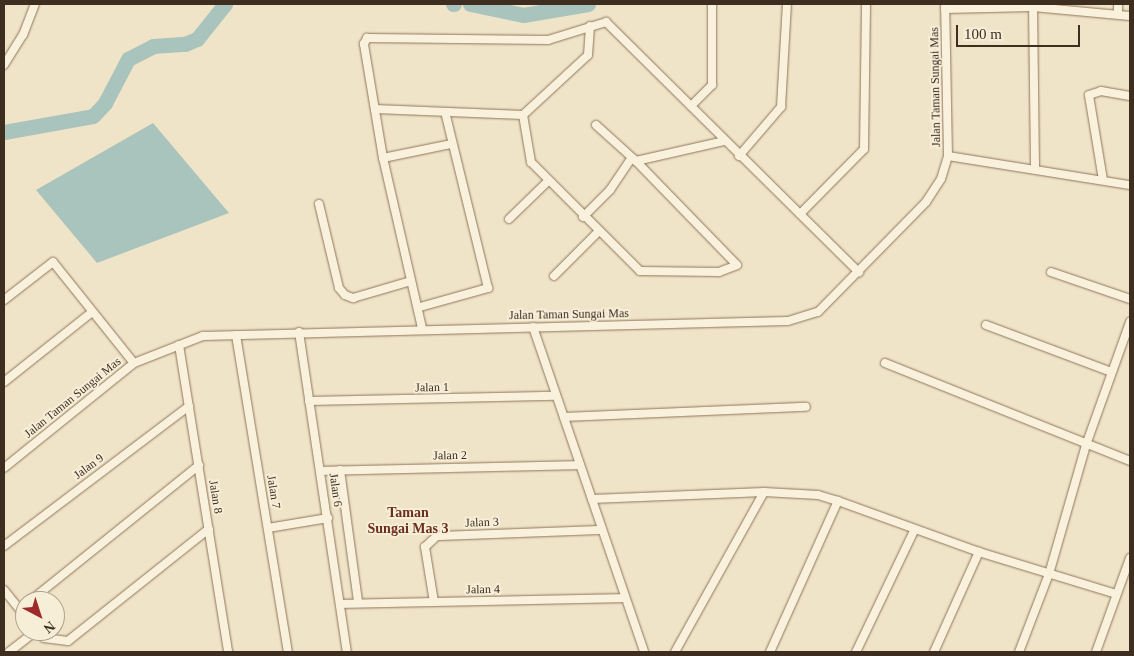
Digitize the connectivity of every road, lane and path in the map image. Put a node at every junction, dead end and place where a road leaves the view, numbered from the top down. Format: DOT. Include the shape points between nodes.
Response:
graph roads {
  1 [pos="35,4"];
  2 [pos="712,4"];
  3 [pos="787,4"];
  4 [pos="866,4"];
  5 [pos="1118,4"];
  6 [pos="1033,5"];
  7 [pos="945,6"];
  8 [pos="1118,14"];
  9 [pos="1130,16"];
  10 [pos="590,26"];
  11 [pos="4,65"];
  12 [pos="1130,96"];
  13 [pos="691,106"];
  14 [pos="375,109"];
  15 [pos="445,112"];
  16 [pos="523,114"];
  17 [pos="596,125"];
  18 [pos="724,141"];
  19 [pos="450,144"];
  20 [pos="739,156"];
  21 [pos="948,156"];
  22 [pos="383,158"];
  23 [pos="634,160"];
  24 [pos="1034,169"];
  25 [pos="1104,180"];
  26 [pos="547,182"];
  27 [pos="1130,185"];
  28 [pos="319,204"];
  29 [pos="800,214"];
  30 [pos="583,217"];
  31 [pos="509,219"];
  32 [pos="598,232"];
  33 [pos="859,272"];
  34 [pos="1051,272"];
  35 [pos="554,276"];
  36 [pos="412,281"];
  37 [pos="4,300"];
  38 [pos="1130,300"];
  39 [pos="420,307"];
  40 [pos="92,312"];
  41 [pos="1130,322"];
  42 [pos="986,325"];
  43 [pos="533,327"];
  44 [pos="422,328"];
  45 [pos="299,332"];
  46 [pos="236,335"];
  47 [pos="179,345"];
  48 [pos="134,363"];
  49 [pos="885,363"];
  50 [pos="1112,372"];
  51 [pos="4,382"];
  52 [pos="556,396"];
  53 [pos="309,401"];
  54 [pos="189,406"];
  55 [pos="806,407"];
  56 [pos="564,417"];
  57 [pos="1086,445"];
  58 [pos="1130,462"];
  59 [pos="199,465"];
  60 [pos="580,465"];
  61 [pos="4,468"];
  62 [pos="340,470"];
  63 [pos="321,471"];
  64 [pos="764,492"];
  65 [pos="592,499"];
  66 [pos="838,501"];
  67 [pos="328,518"];
  68 [pos="268,528"];
  69 [pos="209,529"];
  70 [pos="915,529"];
  71 [pos="602,530"];
  72 [pos="4,546"];
  73 [pos="979,552"];
  74 [pos="1130,558"];
  75 [pos="1049,574"];
  76 [pos="1121,584"];
  77 [pos="1130,586"];
  78 [pos="4,590"];
  79 [pos="42,591"];
  80 [pos="1116,594"];
  81 [pos="625,598"];
  82 [pos="15,602"];
  83 [pos="358,602"];
  84 [pos="434,602"];
  85 [pos="342,604"];
  86 [pos="24,641"];
  87 [pos="65,641"];
  88 [pos="9,652"];
  89 [pos="228,652"];
  90 [pos="288,652"];
  91 [pos="347,652"];
  92 [pos="644,652"];
  93 [pos="675,652"];
  94 [pos="770,652"];
  95 [pos="856,652"];
  96 [pos="934,652"];
  97 [pos="1019,652"];
  98 [pos="1096,652"];
  1 -- 11 [label="street" via="23,35"];
  2 -- 13 [label="street" via="712,85"];
  3 -- 20 [label="street" via="781,107"];
  4 -- 29 [label="street" via="864,149"];
  5 -- 8 [label="street"];
  6 -- 7 [label="street"];
  6 -- 8 [label="street"];
  6 -- 24 [label="street"];
  7 -- 21 [label="street, Jalan Taman Sungai Mas"];
  8 -- 9 [label="street"];
  10 -- 13 [label="street" via="606,22"];
  10 -- 14 [label="street" via="548,40 367,38 364,44"];
  10 -- 16 [label="street" via="588,55"];
  12 -- 25 [label="street" via="1101,91 1088,95"];
  13 -- 18 [label="street"];
  14 -- 15 [label="street"];
  14 -- 22 [label="street"];
  15 -- 16 [label="street"];
  15 -- 19 [label="street"];
  16 -- 26 [label="street" via="531,162"];
  17 -- 23 [label="street"];
  18 -- 20 [label="street"];
  18 -- 23 [label="street"];
  19 -- 22 [label="street"];
  19 -- 39 [label="street" via="488,288"];
  20 -- 29 [label="street"];
  21 -- 24 [label="street"];
  21 -- 33 [label="street, Jalan Taman Sungai Mas" via="941,179 926,202"];
  22 -- 36 [label="street"];
  23 -- 30 [label="street"];
  23 -- 32 [label="street" via="737,265 719,272 644,272"];
  24 -- 25 [label="street"];
  25 -- 27 [label="street"];
  26 -- 30 [label="street"];
  26 -- 31 [label="street"];
  28 -- 36 [label="street" via="339,288 345,295 353,298"];
  29 -- 33 [label="street"];
  30 -- 32 [label="street"];
  32 -- 35 [label="street"];
  33 -- 43 [label="street, Jalan Taman Sungai Mas" via="818,312 788,321"];
  34 -- 38 [label="street"];
  36 -- 39 [label="street"];
  37 -- 40 [label="street" via="53,262"];
  39 -- 44 [label="street"];
  40 -- 48 [label="street"];
  40 -- 51 [label="street"];
  41 -- 50 [label="street"];
  42 -- 50 [label="street"];
  43 -- 44 [label="street, Jalan Taman Sungai Mas"];
  43 -- 52 [label="street"];
  44 -- 45 [label="street, Jalan Taman Sungai Mas"];
  45 -- 46 [label="street, Jalan Taman Sungai Mas"];
  45 -- 53 [label="street, Jalan 6"];
  46 -- 47 [label="street, Jalan Taman Sungai Mas" via="202,336"];
  46 -- 68 [label="street, Jalan 7"];
  47 -- 48 [label="street, Jalan Taman Sungai Mas"];
  47 -- 54 [label="street, Jalan 8"];
  48 -- 61 [label="street, Jalan Taman Sungai Mas"];
  49 -- 57 [label="street"];
  50 -- 57 [label="street"];
  52 -- 53 [label="street, Jalan 1"];
  52 -- 56 [label="street"];
  53 -- 63 [label="street, Jalan 6"];
  54 -- 59 [label="street, Jalan 8"];
  54 -- 72 [label="street, Jalan 9"];
  55 -- 56 [label="street"];
  56 -- 60 [label="street"];
  57 -- 58 [label="street"];
  57 -- 75 [label="street"];
  59 -- 69 [label="street, Jalan 8"];
  59 -- 79 [label="street"];
  60 -- 62 [label="street, Jalan 2"];
  60 -- 65 [label="street"];
  62 -- 63 [label="street, Jalan 2"];
  62 -- 83 [label="street"];
  63 -- 67 [label="street, Jalan 6"];
  64 -- 65 [label="street"];
  64 -- 66 [label="street" via="818,495"];
  64 -- 93 [label="street"];
  65 -- 71 [label="street"];
  66 -- 70 [label="street"];
  66 -- 94 [label="street"];
  67 -- 68 [label="street"];
  67 -- 85 [label="street, Jalan 6"];
  68 -- 90 [label="street, Jalan 7"];
  69 -- 87 [label="street"];
  69 -- 89 [label="street, Jalan 8"];
  70 -- 73 [label="street"];
  70 -- 95 [label="street"];
  71 -- 81 [label="street"];
  71 -- 84 [label="street, Jalan 3" via="437,536 425,547"];
  73 -- 75 [label="street"];
  73 -- 96 [label="street"];
  74 -- 76 [label="street"];
  75 -- 80 [label="street"];
  75 -- 97 [label="street"];
  76 -- 77 [label="street"];
  76 -- 80 [label="street"];
  78 -- 82 [label="street"];
  80 -- 98 [label="street"];
  81 -- 84 [label="street, Jalan 4"];
  81 -- 92 [label="street"];
  83 -- 84 [label="street, Jalan 4"];
  83 -- 85 [label="street, Jalan 4"];
  85 -- 91 [label="street, Jalan 6"];
  86 -- 88 [label="street"];
}
